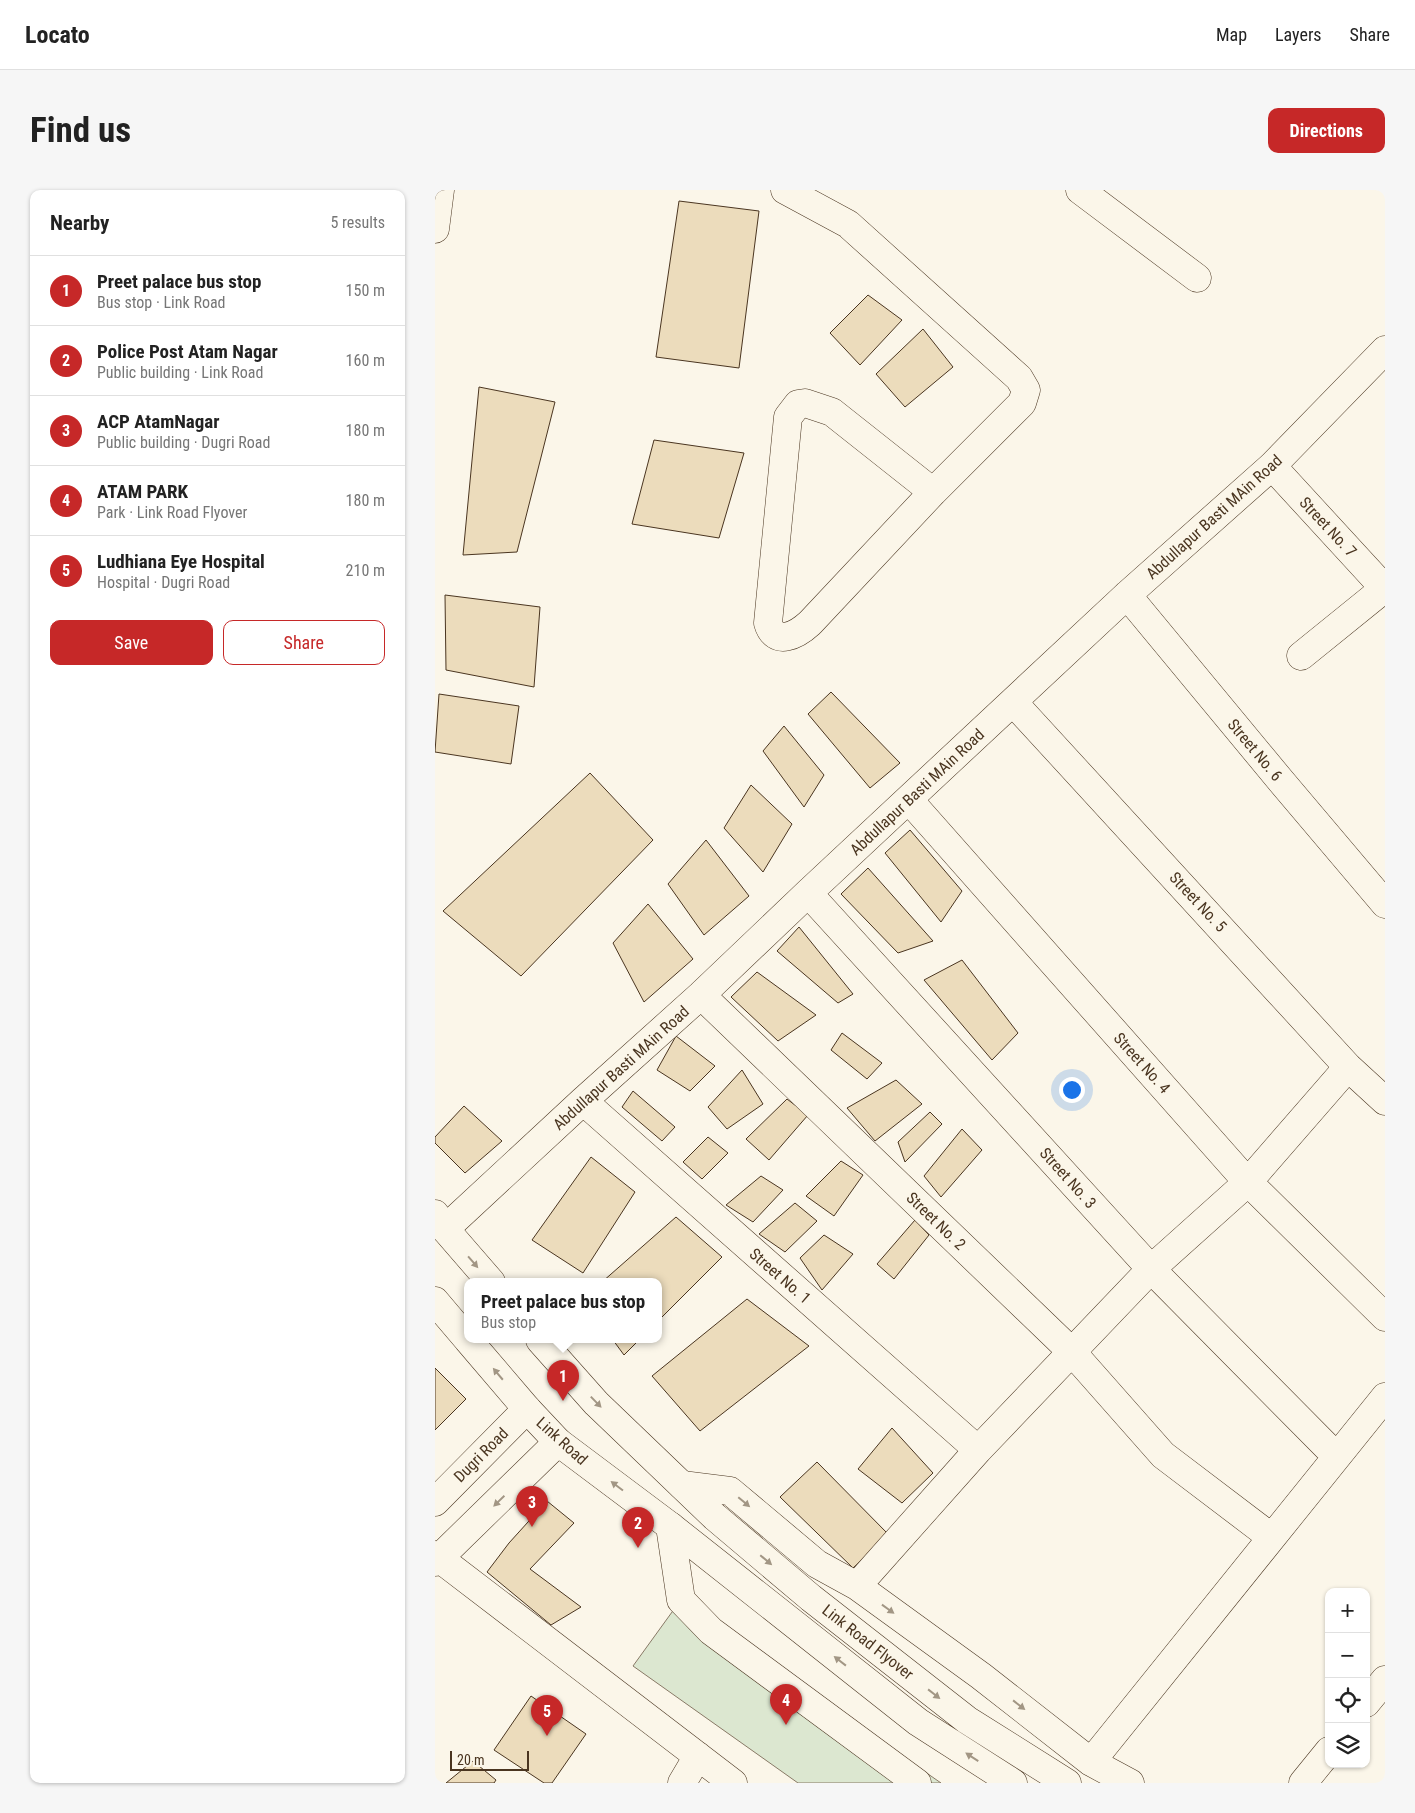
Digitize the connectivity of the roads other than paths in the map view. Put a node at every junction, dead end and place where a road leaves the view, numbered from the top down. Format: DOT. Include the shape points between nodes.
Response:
graph roads {
  1 [pos="440,190"];
  2 [pos="785,190"];
  3 [pos="1080,190"];
  4 [pos="435,229"];
  5 [pos="1197,278"];
  6 [pos="1385,350"];
  7 [pos="1272,466"];
  8 [pos="933,492"];
  9 [pos="1385,588"];
  10 [pos="1127,595"];
  11 [pos="1301,656"];
  12 [pos="1013,702"];
  13 [pos="909,800"];
  14 [pos="808,893"];
  15 [pos="1385,904"];
  16 [pos="701,995"];
  17 [pos="1348,1067"];
  18 [pos="583,1101"];
  19 [pos="1385,1101"];
  20 [pos="1248,1182"];
  21 [pos="440,1222"];
  22 [pos="1151,1269"];
  23 [pos="488,1278"];
  24 [pos="435,1301"];
  25 [pos="1385,1317"];
  26 [pos="464,1335"];
  27 [pos="471,1343"];
  28 [pos="543,1343"];
  29 [pos="1072,1352"];
  30 [pos="1385,1397"];
  31 [pos="527,1409"];
  32 [pos="558,1442"];
  33 [pos="978,1450"];
  34 [pos="1336,1456"];
  35 [pos="682,1485"];
  36 [pos="435,1502"];
  37 [pos="670,1526"];
  38 [pos="1271,1537"];
  39 [pos="436,1559"];
  40 [pos="857,1586"];
  41 [pos="1385,1680"];
  42 [pos="1370,1698"];
  43 [pos="1325,1755"];
  44 [pos="698,1756"];
  45 [pos="1091,1762"];
  46 [pos="682,1783"];
  47 [pos="733,1783"];
  48 [pos="917,1783"];
  49 [pos="1013,1783"];
  50 [pos="1067,1783"];
  51 [pos="1130,1783"];
  52 [pos="1303,1783"];
  1 -- 4 [label="street"];
  2 -- 8 [label="street" via="849,224 1019,378 1026,390 1021,404"];
  3 -- 5 [label="street"];
  6 -- 7 [label="street, Abdullapur Basti MAin Road"];
  7 -- 9 [label="street, Street No. 7"];
  7 -- 10 [label="street, Abdullapur Basti MAin Road"];
  8 -- 8 [label="street" via="799,633 790,637 775,635 770,630 768,623 788,417 798,404 805,403 832,412"];
  9 -- 11 [label="street"];
  10 -- 12 [label="street, Abdullapur Basti MAin Road"];
  10 -- 15 [label="street, Street No. 6"];
  12 -- 13 [label="street, Abdullapur Basti MAin Road"];
  12 -- 17 [label="street, Street No. 5"];
  13 -- 14 [label="street, Abdullapur Basti MAin Road"];
  13 -- 20 [label="street, Street No. 4"];
  14 -- 16 [label="street, Abdullapur Basti MAin Road"];
  14 -- 22 [label="street, Street No. 3"];
  16 -- 18 [label="street, Abdullapur Basti MAin Road"];
  16 -- 29 [label="street, Street No. 2"];
  17 -- 19 [label="street, Street No. 5"];
  17 -- 20 [label="street"];
  18 -- 21 [label="street, Abdullapur Basti MAin Road"];
  18 -- 33 [label="street, Street No. 1"];
  20 -- 22 [label="street"];
  20 -- 25 [label="street, Street No. 4"];
  21 -- 23 [label="street, one-way"];
  22 -- 29 [label="street"];
  22 -- 34 [label="street, Street No. 3"];
  24 -- 26 [label="street, Link Road"];
  31 -- 27 [label="street, Link Road, one-way"];
  28 -- 35 [label="street, one-way" via="596,1403"];
  29 -- 33 [label="street"];
  29 -- 38 [label="street, Street No. 2" via="1163,1455"];
  30 -- 34 [label="street"];
  31 -- 32 [label="street, Link Road"];
  31 -- 36 [label="street, Dugri Road"];
  37 -- 32 [label="street, Link Road, one-way"];
  32 -- 39 [label="street, one-way"];
  33 -- 40 [label="street"];
  34 -- 38 [label="street"];
  35 -- 40 [label="street, one-way" via="730,1491 817,1564"];
  35 -- 50 [label="street, Link Road Flyover, one-way" via="811,1598 967,1720"];
  37 -- 48 [label="street" via="681,1600 742,1654"];
  49 -- 37 [label="street, Link Road Flyover, one-way" via="918,1722"];
  38 -- 45 [label="street"];
  39 -- 44 [label="street"];
  40 -- 45 [label="street, one-way" via="981,1676"];
  41 -- 42 [label="street"];
  43 -- 52 [label="street"];
  44 -- 46 [label="street"];
  44 -- 47 [label="street"];
  45 -- 51 [label="street"];
}
